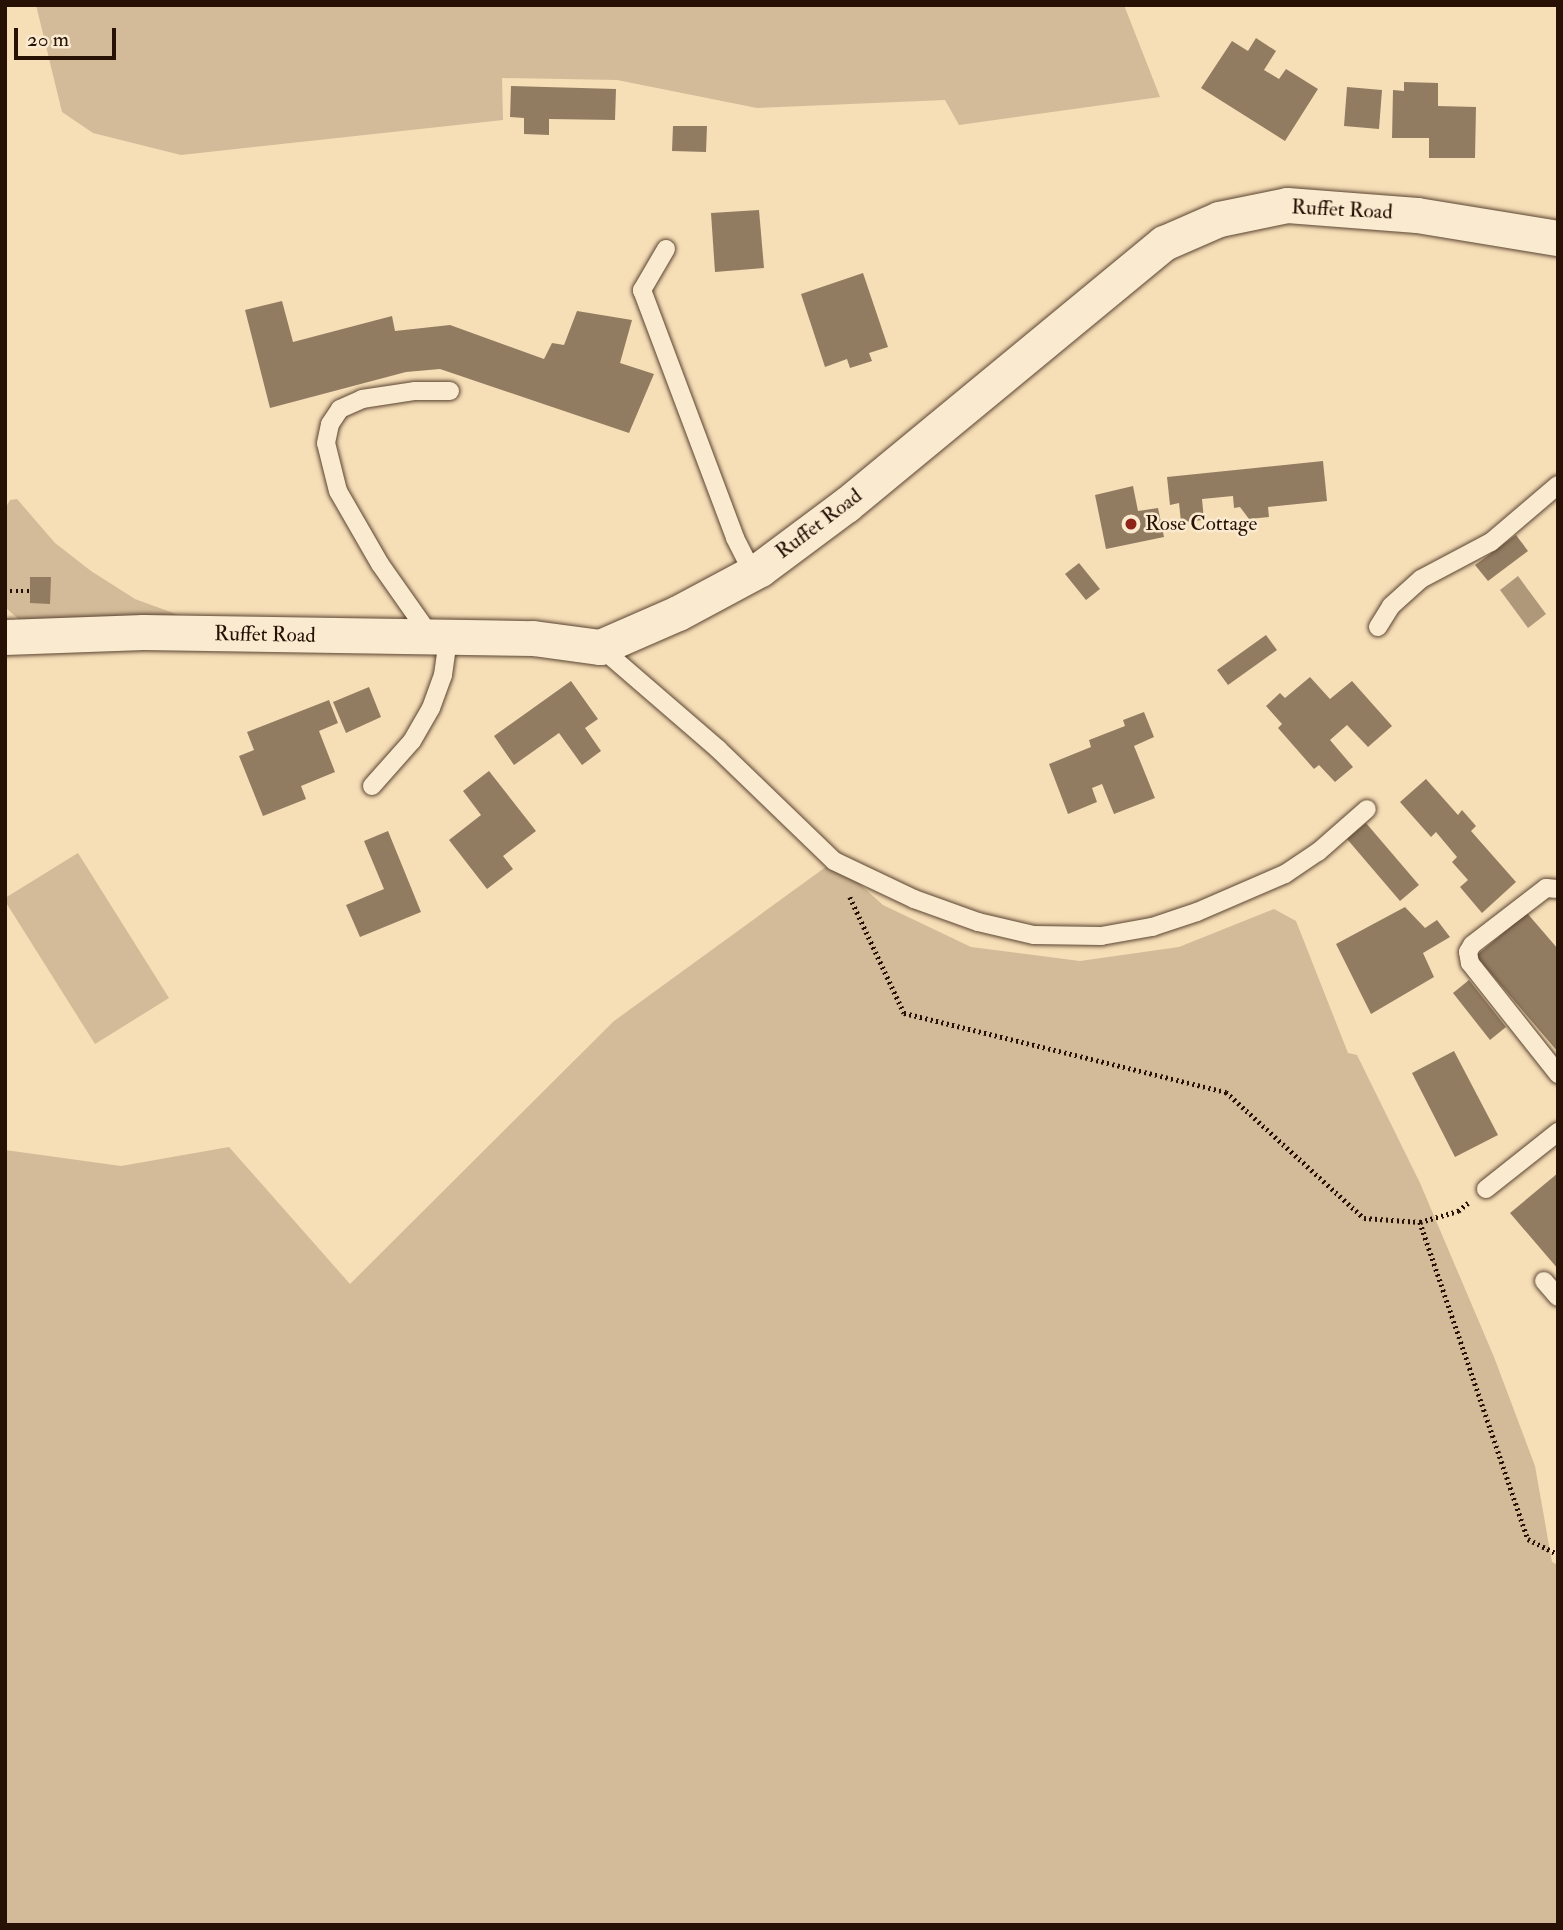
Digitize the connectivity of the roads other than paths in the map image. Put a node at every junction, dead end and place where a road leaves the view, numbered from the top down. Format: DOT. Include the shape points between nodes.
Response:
graph roads {
  1 [pos="1558,238"];
  2 [pos="666,249"];
  3 [pos="450,391"];
  4 [pos="1558,485"];
  5 [pos="752,572"];
  6 [pos="1378,627"];
  7 [pos="5,637"];
  8 [pos="440,638"];
  9 [pos="600,648"];
  10 [pos="372,786"];
  11 [pos="1367,809"];
  12 [pos="1558,889"];
  13 [pos="1558,1074"];
  14 [pos="1558,1132"];
  15 [pos="1486,1189"];
  16 [pos="1544,1281"];
  17 [pos="1558,1297"];
  1 -- 5 [label="street, Ruffet Road" via="1417,215 1287,205 1219,219 1164,243 846,505"];
  2 -- 5 [label="lane" via="642,289 735,538"];
  3 -- 8 [label="lane" via="362,399 340,409 330,424 326,443 338,491 380,564"];
  4 -- 6 [label="lane" via="1491,542 1421,579 1391,606"];
  5 -- 9 [label="street, Ruffet Road" via="678,613"];
  7 -- 8 [label="street, Ruffet Road" via="143,632"];
  8 -- 9 [label="street, Ruffet Road" via="533,638"];
  8 -- 10 [label="lane" via="443,675 431,708 412,741"];
  9 -- 11 [label="lane" via="718,749 834,862 914,899 978,922 1034,935 1101,936 1164,923 1285,874"];
  12 -- 13 [label="lane" via="1546,888 1468,952 1470,962"];
  14 -- 15 [label="lane"];
  16 -- 17 [label="lane"];
}
